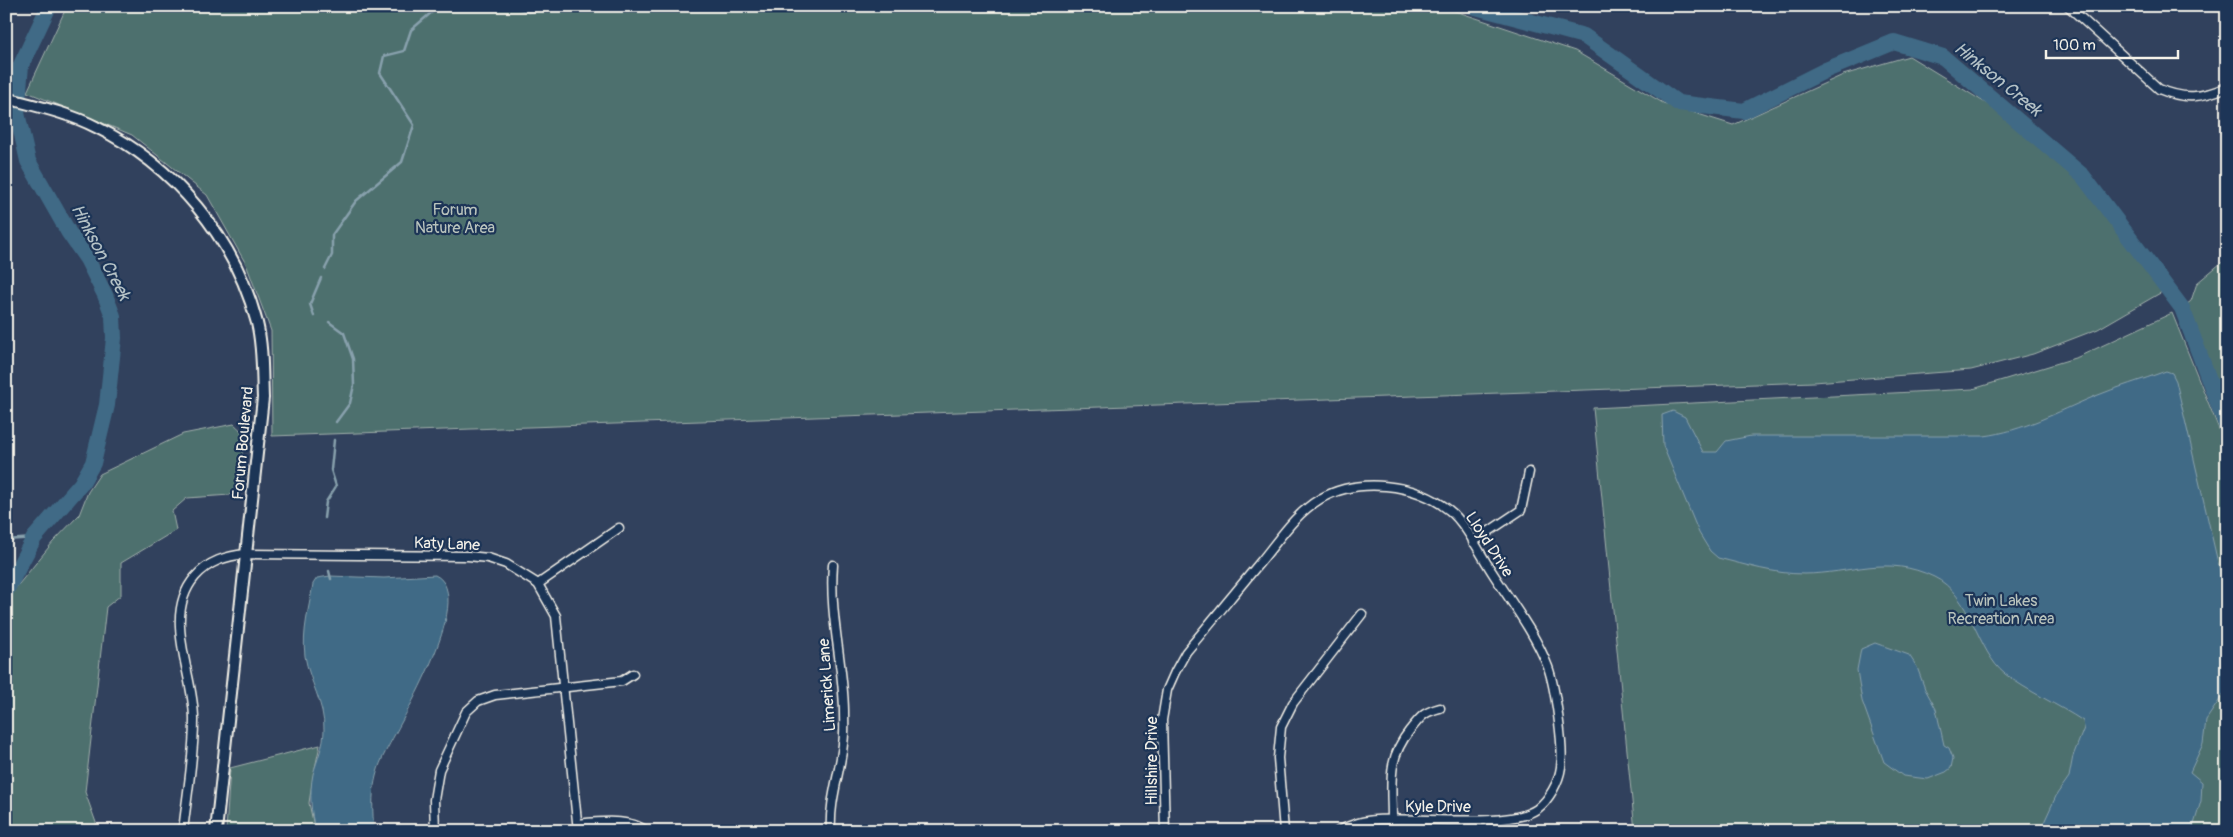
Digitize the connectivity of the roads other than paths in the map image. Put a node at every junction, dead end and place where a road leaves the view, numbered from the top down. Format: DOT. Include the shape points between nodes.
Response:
graph roads {
  1 [pos="2068,6"];
  2 [pos="2227,86"];
  3 [pos="6,98"];
  4 [pos="1529,472"];
  5 [pos="619,528"];
  6 [pos="1474,542"];
  7 [pos="246,554"];
  8 [pos="833,566"];
  9 [pos="538,584"];
  10 [pos="1362,614"];
  11 [pos="633,674"];
  12 [pos="564,687"];
  13 [pos="1167,690"];
  14 [pos="1440,708"];
  15 [pos="1538,808"];
  16 [pos="1392,819"];
  17 [pos="578,827"];
  18 [pos="183,831"];
  19 [pos="216,831"];
  20 [pos="435,831"];
  21 [pos="646,831"];
  22 [pos="830,831"];
  23 [pos="1165,831"];
  24 [pos="1284,831"];
  25 [pos="1338,831"];
  1 -- 2 [label="street" via="2159,89 2191,97 2208,95"];
  3 -- 7 [label="street, Forum Boulevard" via="95,126 137,150 171,178 202,211 222,242 240,277 257,323 262,363 263,398"];
  4 -- 6 [label="street" via="1521,510"];
  5 -- 9 [label="street"];
  6 -- 13 [label="street, Lloyd Drive" via="1452,511 1414,490 1380,486 1344,489 1320,499 1297,517 1186,652"];
  6 -- 15 [label="street, Lloyd Drive" via="1541,651 1554,687 1561,767 1555,787"];
  7 -- 9 [label="street, Katy Lane" via="488,558 506,564"];
  7 -- 18 [label="street, Katy Lane" via="221,558 200,572 188,586 181,602 181,641 194,701"];
  7 -- 19 [label="street, Forum Boulevard"];
  8 -- 22 [label="street, Limerick Lane" via="844,726"];
  9 -- 12 [label="street, Katy Lane" via="556,616"];
  10 -- 24 [label="street" via="1293,703 1281,727 1278,758"];
  11 -- 12 [label="street" via="622,681"];
  12 -- 17 [label="street, Katy Lane"];
  12 -- 20 [label="street" via="494,695 478,701 466,712 439,770 434,800"];
  13 -- 23 [label="street, Hillshire Drive" via="1162,720"];
  14 -- 16 [label="street" via="1424,712 1394,754"];
  15 -- 16 [label="street, Kyle Drive" via="1518,817 1498,820"];
  16 -- 25 [label="street, Kyle Drive" via="1365,821"];
  17 -- 21 [label="street" via="605,821"];
}
